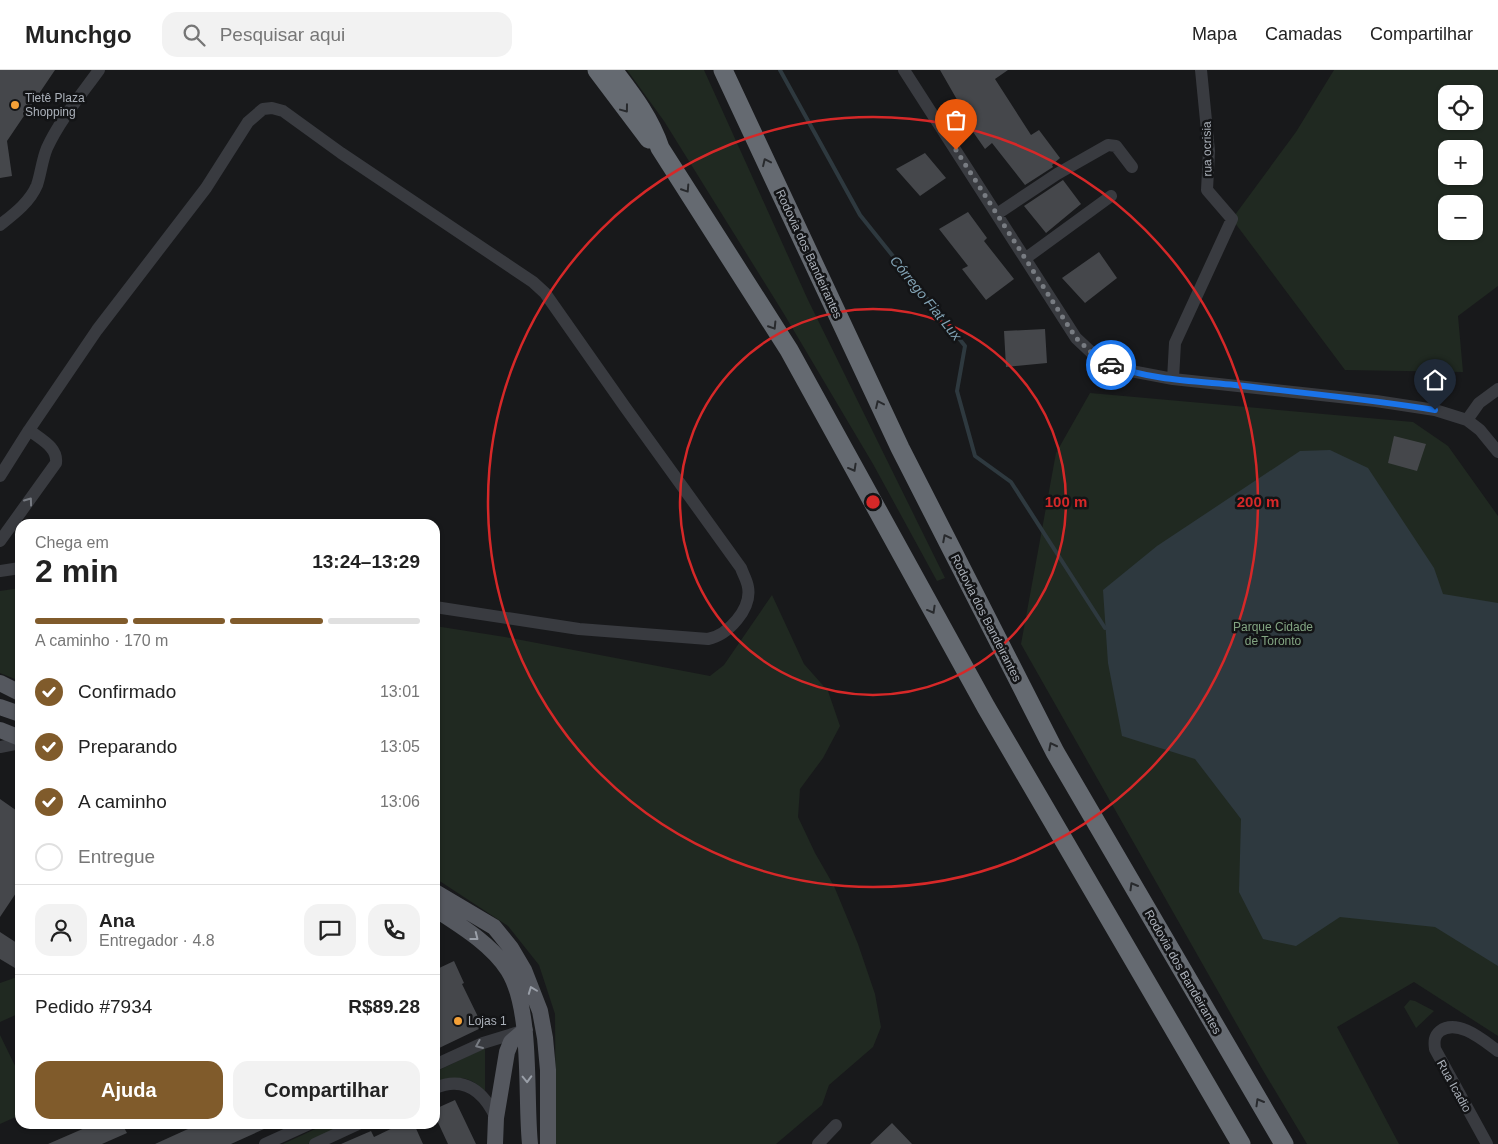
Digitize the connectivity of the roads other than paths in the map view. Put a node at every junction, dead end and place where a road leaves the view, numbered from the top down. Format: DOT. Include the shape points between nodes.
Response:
graph roads {
  1 [pos="99,70"];
  2 [pos="597,70"];
  3 [pos="613,70"];
  4 [pos="904,70"];
  5 [pos="1201,70"];
  6 [pos="723,71"];
  7 [pos="660,148"];
  8 [pos="1132,167"];
  9 [pos="1111,196"];
  10 [pos="997,214"];
  11 [pos="0,225"];
  12 [pos="1026,258"];
  13 [pos="1174,379"];
  14 [pos="1498,389"];
  15 [pos="1467,420"];
  16 [pos="29,430"];
  17 [pos="1498,452"];
  18 [pos="0,476"];
  19 [pos="16,519"];
  20 [pos="15,520"];
  21 [pos="0,541"];
  22 [pos="15,569"];
  23 [pos="0,571"];
  24 [pos="440,608"];
  25 [pos="0,683"];
  26 [pos="15,690"];
  27 [pos="0,696"];
  28 [pos="15,697"];
  29 [pos="0,707"];
  30 [pos="15,712"];
  31 [pos="0,730"];
  32 [pos="15,736"];
  33 [pos="15,744"];
  34 [pos="0,747"];
  35 [pos="440,895"];
  36 [pos="442,920"];
  37 [pos="525,1030"];
  38 [pos="545,1038"];
  39 [pos="1498,1051"];
  40 [pos="440,1063"];
  41 [pos="440,1087"];
  42 [pos="836,1125"];
  43 [pos="297,1129"];
  44 [pos="347,1129"];
  45 [pos="498,1134"];
  46 [pos="265,1144"];
  47 [pos="314,1144"];
  48 [pos="530,1144"];
  49 [pos="548,1144"];
  50 [pos="818,1144"];
  51 [pos="1241,1144"];
  52 [pos="1284,1144"];
  53 [pos="1486,1144"];
  1 -- 11 [label="street" via="60,125 27,201"];
  2 -- 7 [label="highway, one-way" via="645,135"];
  3 -- 7 [label="highway" via="643,110"];
  4 -- 10 [label="street"];
  5 -- 13 [label="street, rua ocrisia" via="1209,151 1207,190 1232,219 1175,343"];
  52 -- 6 [label="highway, Rodovia dos Bandeirantes, one-way" via="1055,752 900,448"];
  7 -- 51 [label="highway, one-way" via="788,350 986,707"];
  8 -- 10 [label="street" via="1116,146 1108,145"];
  9 -- 12 [label="street"];
  10 -- 12 [label="street"];
  12 -- 13 [label="street" via="1076,338 1092,353 1112,365"];
  13 -- 15 [label="street" via="1376,401 1435,410"];
  14 -- 15 [label="street" via="1479,403"];
  15 -- 17 [label="street"];
  16 -- 18 [label="street"];
  19 -- 16 [label="street, one-way" via="56,463 53,448"];
  16 -- 24 [label="street" via="97,330 206,188 248,122 263,109 283,110 545,293 741,568 748,587 747,602 742,612 726,631 708,639 579,629"];
  21 -- 20 [label="street, one-way"];
  22 -- 23 [label="street"];
  25 -- 26 [label="main road"];
  27 -- 28 [label="main road"];
  29 -- 30 [label="main road"];
  31 -- 32 [label="main road"];
  33 -- 34 [label="street"];
  38 -- 35 [label="main road, one-way" via="533,992 511,948 494,928"];
  36 -- 37 [label="main road, one-way" via="476,937 497,956 509,972 518,995"];
  37 -- 38 [label="main road"];
  37 -- 40 [label="street, one-way" via="483,1043"];
  37 -- 45 [label="main road" via="510,1042 506,1052"];
  37 -- 48 [label="main road, one-way"];
  38 -- 49 [label="main road"];
  39 -- 53 [label="street, Rua Icadio" via="1474,1034 1452,1027 1443,1029 1434,1042"];
  41 -- 45 [label="street" via="457,1084 474,1090 488,1102"];
  42 -- 50 [label="street"];
  43 -- 46 [label="street"];
  44 -- 47 [label="street"];
}
